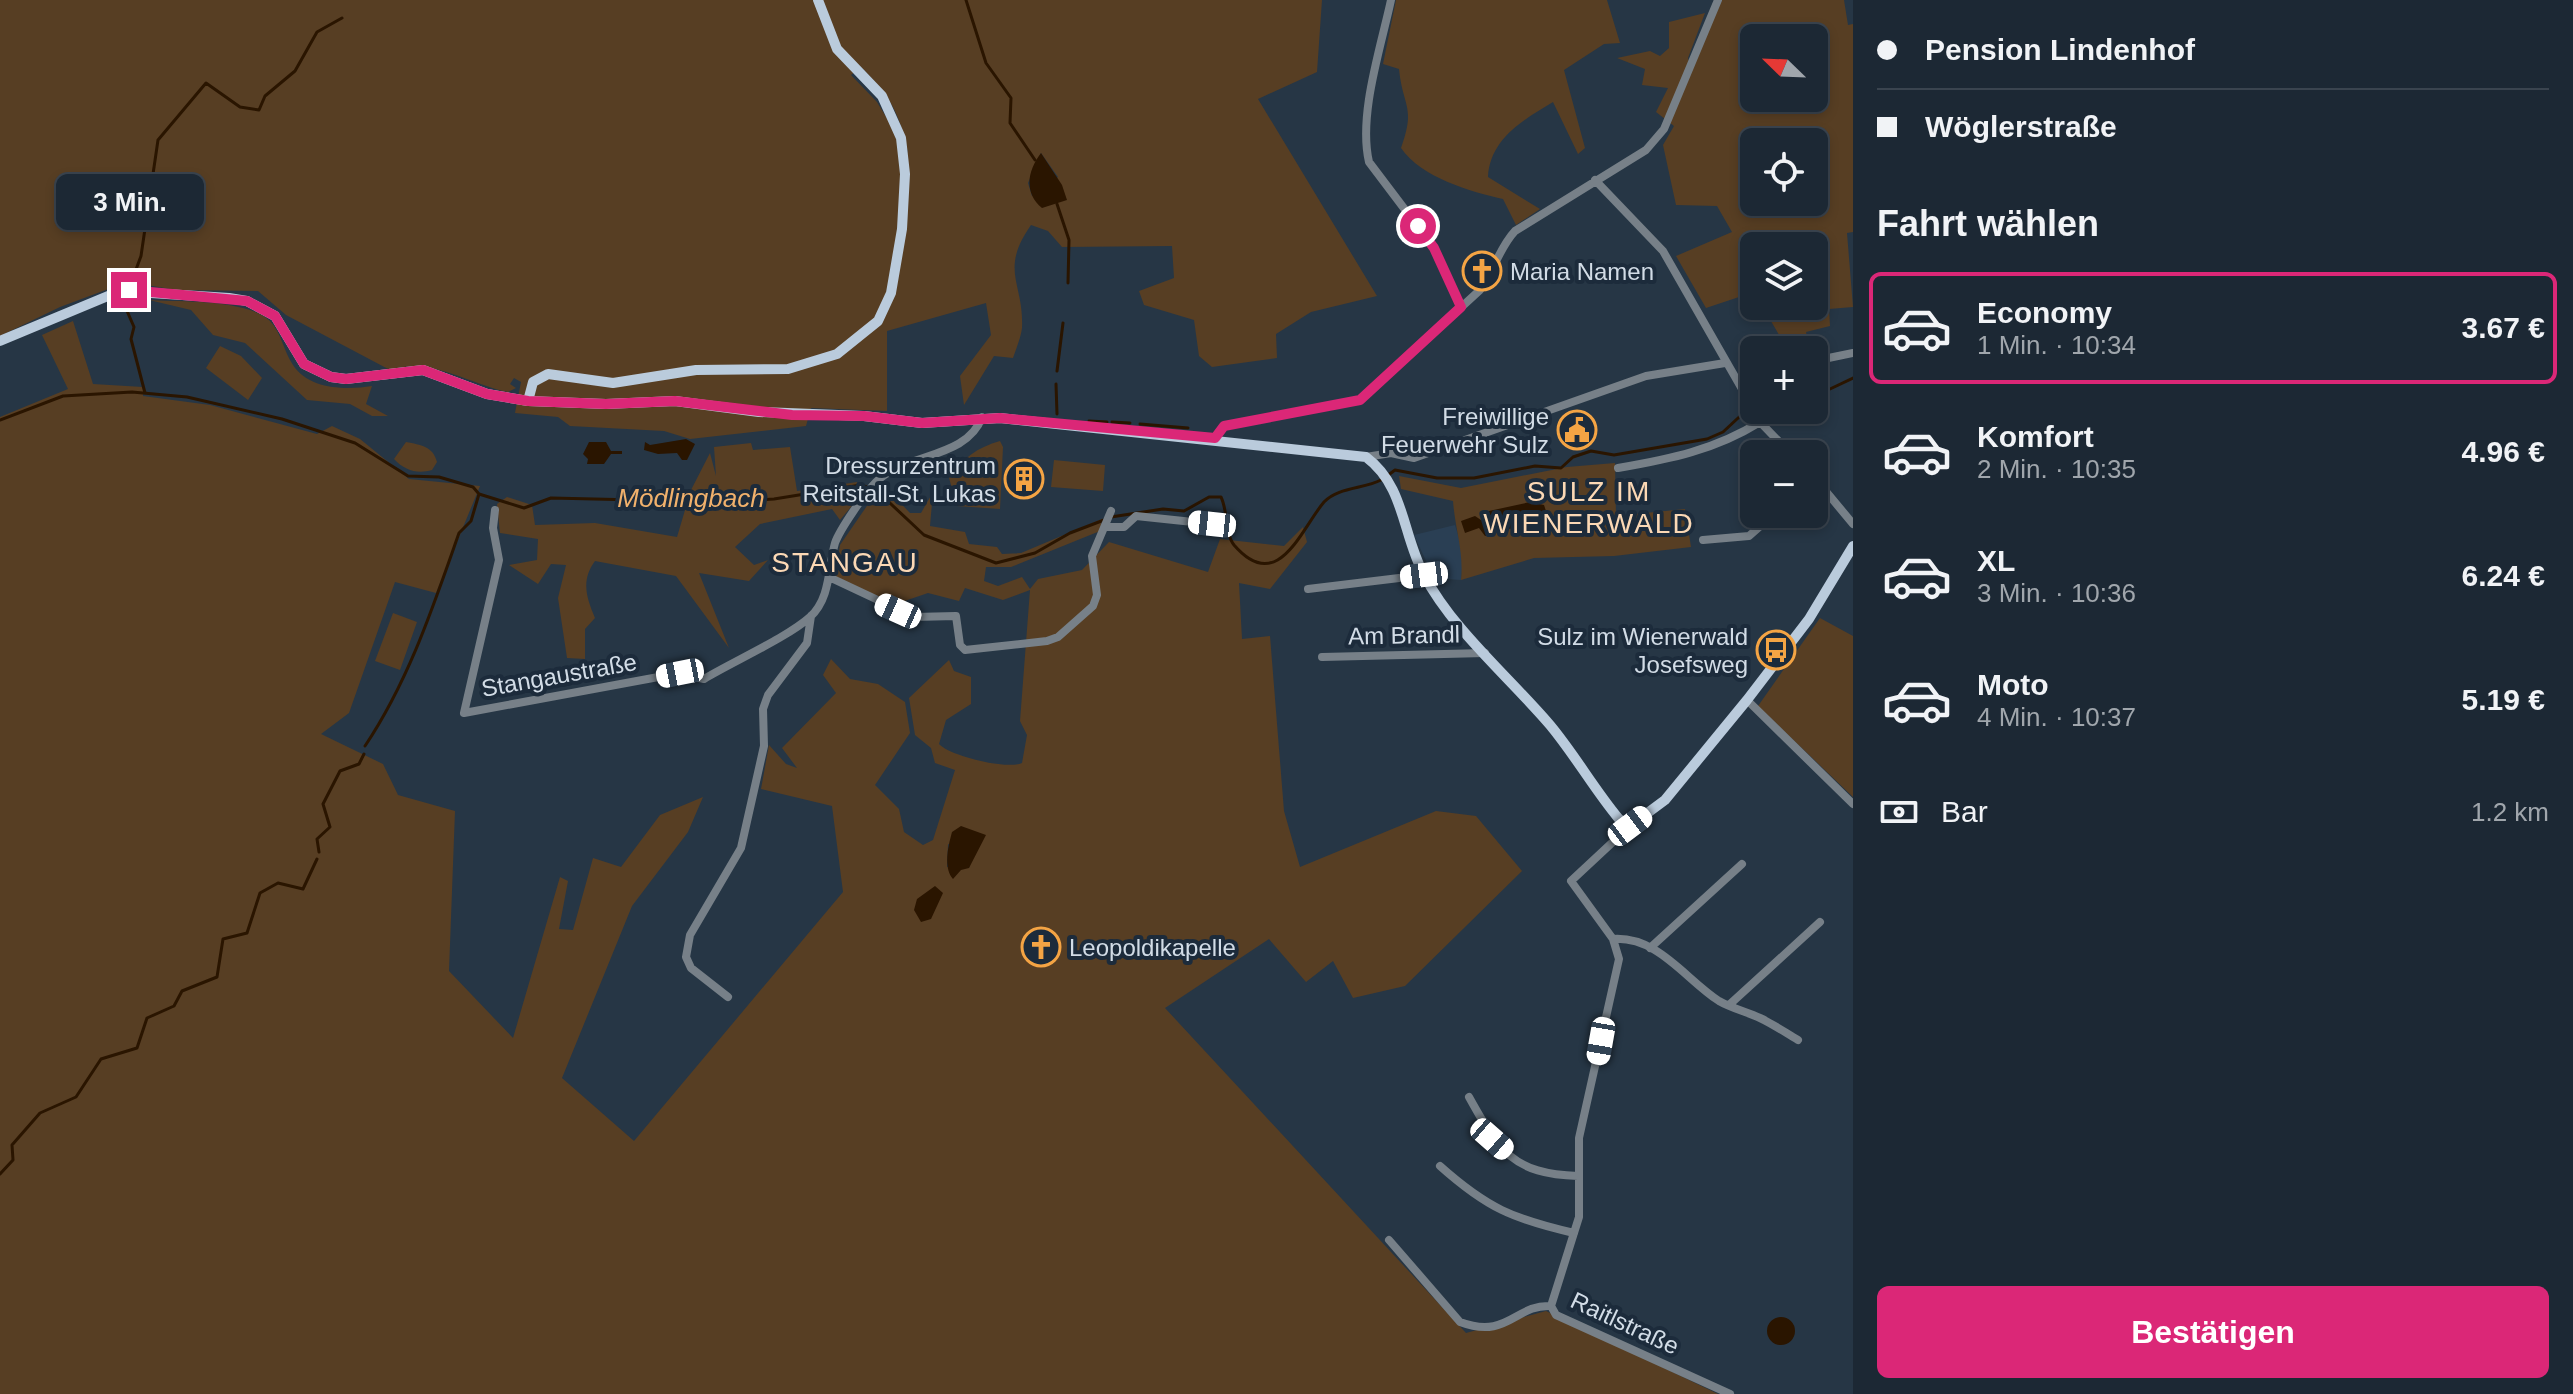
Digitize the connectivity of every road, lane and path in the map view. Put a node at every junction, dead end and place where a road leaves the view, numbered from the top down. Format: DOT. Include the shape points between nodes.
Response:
graph roads {
  1 [pos="818,0"];
  2 [pos="1391,0"];
  3 [pos="1718,0"];
  4 [pos="1595,180"];
  5 [pos="1461,307"];
  6 [pos="0,341"];
  7 [pos="1853,353"];
  8 [pos="1828,358"];
  9 [pos="1725,363"];
  10 [pos="1738,379"];
  11 [pos="1740,383"];
  12 [pos="528,401"];
  13 [pos="982,417"];
  14 [pos="1757,424"];
  15 [pos="1762,424"];
  16 [pos="1215,438"];
  17 [pos="1777,440"];
  18 [pos="1366,457"];
  19 [pos="1618,468"];
  20 [pos="1828,495"];
  21 [pos="495,510"];
  22 [pos="1111,511"];
  23 [pos="1212,524"];
  24 [pos="1853,524"];
  25 [pos="1108,525"];
  26 [pos="1758,528"];
  27 [pos="1703,540"];
  28 [pos="1853,546"];
  29 [pos="1424,575"];
  30 [pos="831,578"];
  31 [pos="1308,589"];
  32 [pos="811,616"];
  33 [pos="1486,653"];
  34 [pos="1322,657"];
  35 [pos="1747,700"];
  36 [pos="1853,804"];
  37 [pos="1630,826"];
  38 [pos="1742,864"];
  39 [pos="1820,922"];
  40 [pos="1613,939"];
  41 [pos="1650,948"];
  42 [pos="728,997"];
  43 [pos="1729,1005"];
  44 [pos="1798,1040"];
  45 [pos="1469,1097"];
  46 [pos="1440,1166"];
  47 [pos="1578,1176"];
  48 [pos="1574,1233"];
  49 [pos="1389,1240"];
  50 [pos="1551,1306"];
  51 [pos="1730,1394"];
  1 -- 12 [label="main road" via="832,41 882,96 901,138 902,229 891,293 878,321 837,354 788,369 696,370 613,383 548,374 533,382"];
  2 -- 5 [label="street" via="1365,147 1369,162 1434,248"];
  3 -- 4 [label="street" via="1664,129 1646,150"];
  4 -- 5 [label="street" via="1515,231 1503,245 1495,269"];
  4 -- 9 [label="street" via="1663,251"];
  5 -- 16 [label="street" via="1360,400 1224,426"];
  6 -- 12 [label="main road" via="120,291 229,298 275,316 304,364 331,377 423,370 487,394"];
  7 -- 8 [label="street"];
  9 -- 10 [label="street"];
  9 -- 18 [label="street" via="1646,376 1414,458 1391,453"];
  10 -- 11 [label="street"];
  12 -- 13 [label="main road" via="675,401 922,423"];
  13 -- 16 [label="main road"];
  13 -- 30 [label="street" via="978,430 952,447 899,467 875,483 836,542"];
  14 -- 19 [label="street" via="1696,453"];
  15 -- 17 [label="street"];
  16 -- 18 [label="main road"];
  18 -- 29 [label="main road" via="1396,490"];
  20 -- 24 [label="street"];
  21 -- 32 [label="street, Stangaustraße" via="499,560 464,713 680,673 704,679"];
  22 -- 25 [label="street"];
  23 -- 25 [label="street" via="1136,516 1124,527"];
  25 -- 30 [label="street" via="1092,556 1097,595 1093,606 1047,641 965,650 956,616 914,617"];
  26 -- 27 [label="street" via="1749,536"];
  28 -- 35 [label="main road" via="1809,619"];
  29 -- 31 [label="street"];
  29 -- 33 [label="main road"];
  30 -- 32 [label="street"];
  32 -- 42 [label="street" via="807,643 763,709 764,746 741,848 690,935 686,957 691,968"];
  33 -- 34 [label="street, Am Brandl"];
  33 -- 37 [label="main road"];
  35 -- 36 [label="street"];
  35 -- 37 [label="main road" via="1665,800"];
  37 -- 40 [label="street" via="1571,881"];
  38 -- 41 [label="street"];
  39 -- 43 [label="street"];
  40 -- 41 [label="street" via="1627,938"];
  40 -- 47 [label="street, Raitlstraße" via="1619,959 1579,1138"];
  41 -- 43 [label="street"];
  43 -- 44 [label="street"];
  45 -- 47 [label="street" via="1492,1139 1522,1165 1542,1175"];
  46 -- 48 [label="street" via="1471,1194 1517,1220"];
  47 -- 48 [label="street, Raitlstraße"];
  48 -- 50 [label="street, Raitlstraße"];
  49 -- 50 [label="street" via="1460,1322 1493,1328 1539,1305"];
  50 -- 51 [label="street, Raitlstraße" via="1556,1315"];
}
